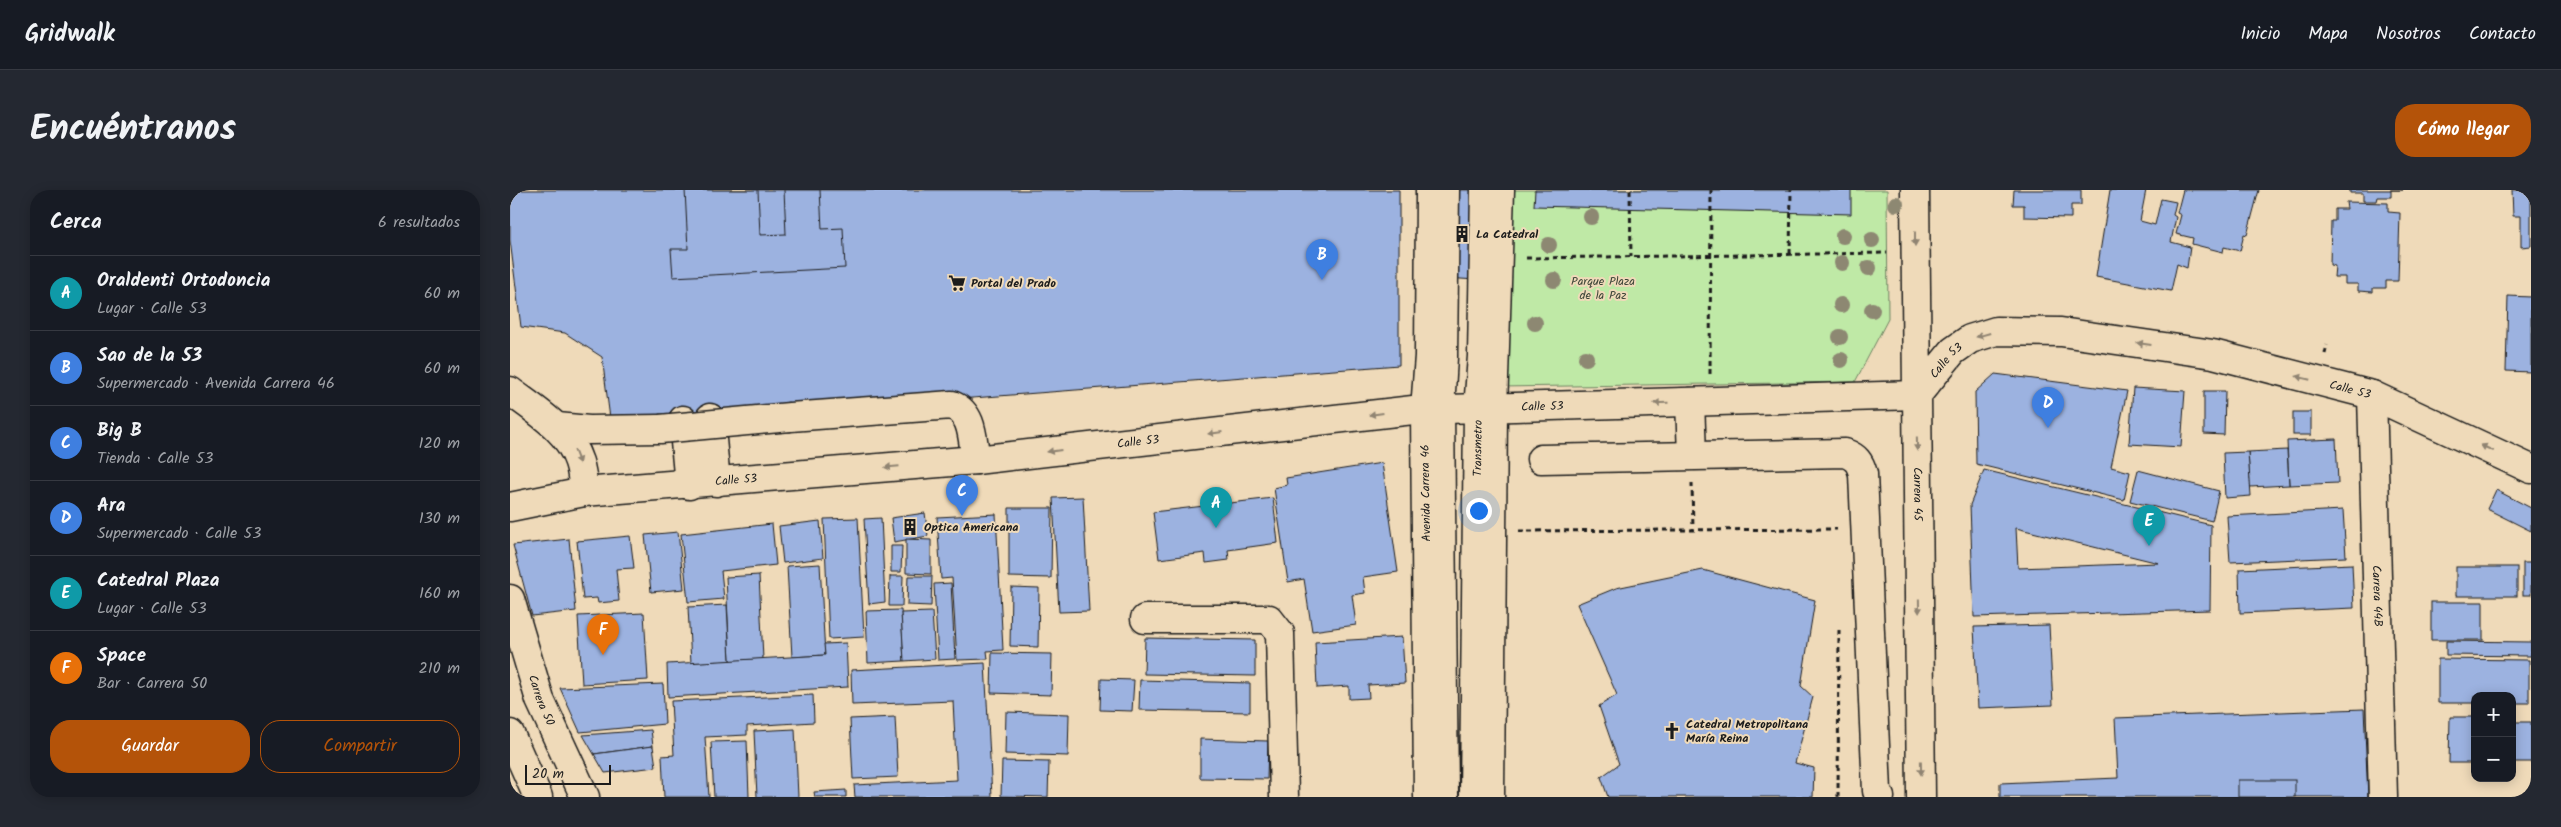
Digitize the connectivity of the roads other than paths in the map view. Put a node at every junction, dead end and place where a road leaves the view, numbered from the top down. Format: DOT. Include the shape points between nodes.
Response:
graph roads {
  1 [pos="1430,190"];
  2 [pos="1445,190"];
  3 [pos="1485,190"];
  4 [pos="1500,190"];
  5 [pos="1915,190"];
  6 [pos="510,391"];
  7 [pos="1917,395"];
  8 [pos="2372,396"];
  9 [pos="1700,402"];
  10 [pos="1486,409"];
  11 [pos="1432,410"];
  12 [pos="710,418"];
  13 [pos="672,425"];
  14 [pos="557,427"];
  15 [pos="1692,455"];
  16 [pos="1541,459"];
  17 [pos="976,460"];
  18 [pos="2531,469"];
  19 [pos="716,482"];
  20 [pos="689,485"];
  21 [pos="584,492"];
  22 [pos="510,507"];
  23 [pos="510,599"];
  24 [pos="1145,619"];
  25 [pos="510,734"];
  26 [pos="538,797"];
  27 [pos="585,797"];
  28 [pos="1284,797"];
  29 [pos="1428,797"];
  30 [pos="1444,797"];
  31 [pos="1474,797"];
  32 [pos="1490,797"];
  33 [pos="1880,797"];
  34 [pos="1921,797"];
  35 [pos="2383,797"];
  1 -- 11 [label="street, Avenida Carrera 46" via="1429,356"];
  2 -- 11 [label="street" via="1443,357"];
  3 -- 10 [label="street, Transmetro" via="1482,356"];
  4 -- 10 [label="street"];
  5 -- 7 [label="street, Carrera 45, one-way"];
  6 -- 14 [label="street"];
  8 -- 7 [label="street, Calle 53, one-way" via="2213,354 2061,332 2016,330 1996,331 1970,339 1953,350"];
  7 -- 9 [label="street, Calle 53"];
  7 -- 34 [label="street, Carrera 45, one-way"];
  18 -- 8 [label="street, Calle 53, one-way"];
  8 -- 35 [label="street, Carrera 44B"];
  9 -- 10 [label="street, Calle 53, one-way"];
  9 -- 15 [label="street"];
  10 -- 11 [label="street, Calle 53"];
  10 -- 31 [label="street, Transmetro"];
  10 -- 32 [label="street"];
  11 -- 17 [label="street, Calle 53, one-way"];
  11 -- 29 [label="street, Avenida Carrera 46"];
  11 -- 30 [label="street"];
  12 -- 19 [label="street"];
  13 -- 14 [label="street" via="589,430"];
  13 -- 17 [label="street, bridge" via="952,405 961,409 969,421"];
  13 -- 20 [label="street"];
  14 -- 21 [label="street, one-way" via="579,462"];
  15 -- 16 [label="street"];
  15 -- 33 [label="street" via="1844,453 1854,456 1860,463 1877,791"];
  17 -- 19 [label="street, Calle 53, one-way"];
  19 -- 20 [label="street, Calle 53"];
  20 -- 21 [label="street, Calle 53"];
  21 -- 22 [label="street, Calle 53"];
  23 -- 27 [label="street, Carrera 50" via="540,700"];
  24 -- 28 [label="street" via="1269,619 1280,633"];
  25 -- 26 [label="street"];
}
